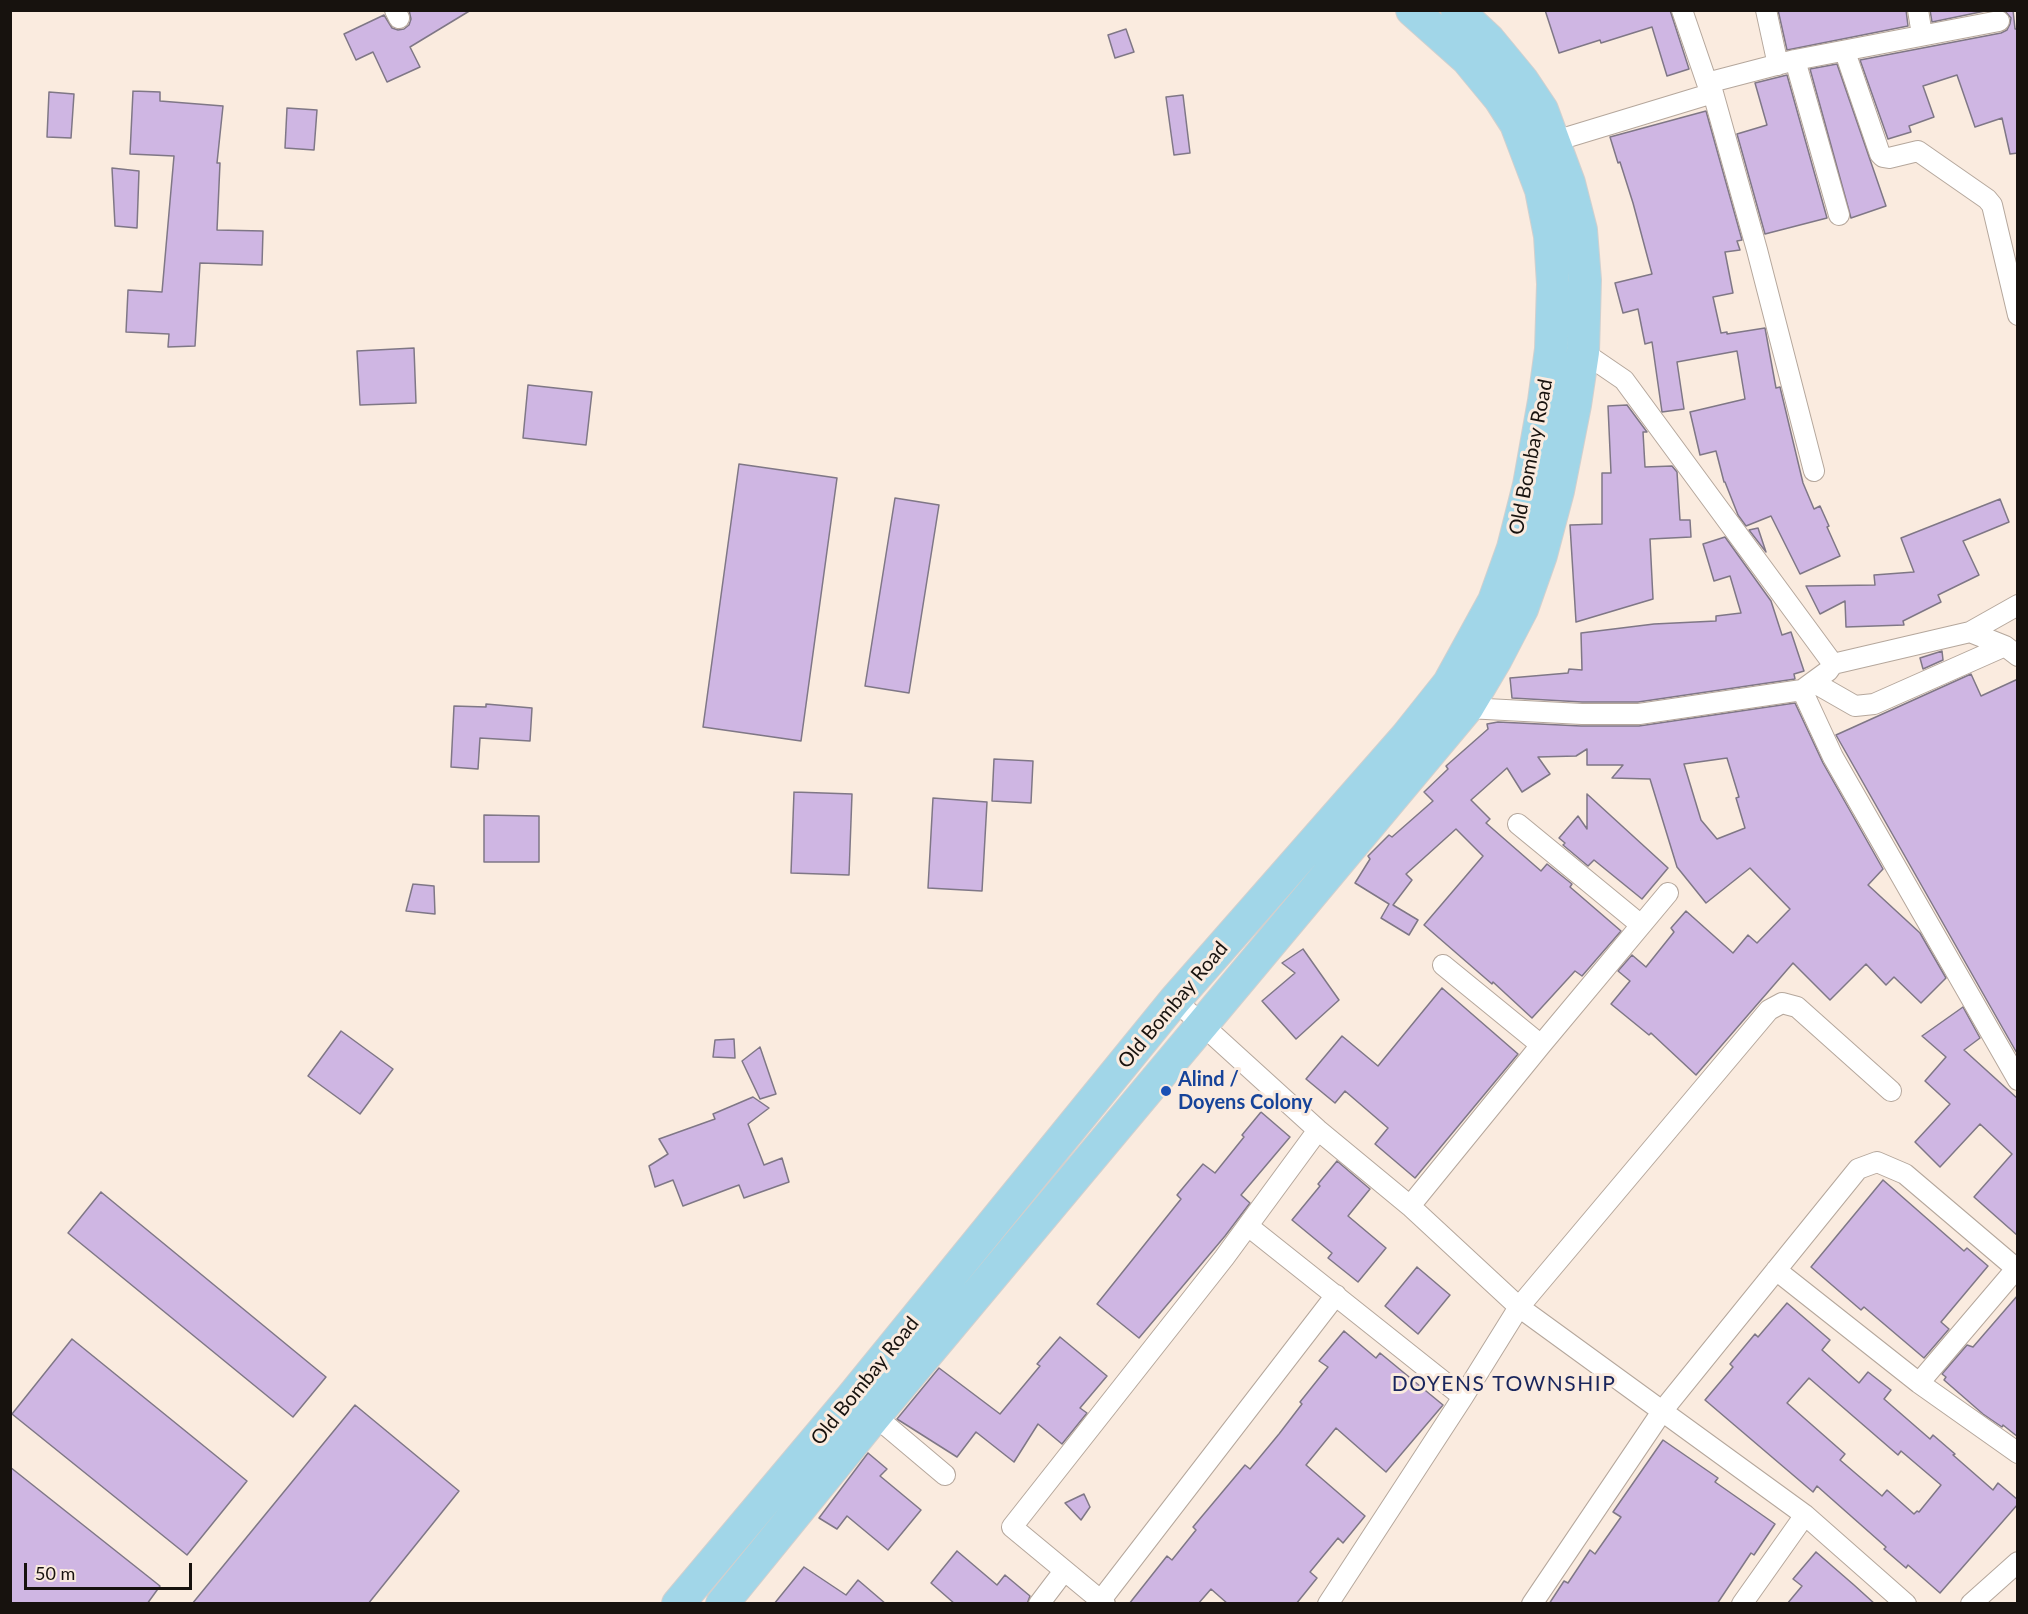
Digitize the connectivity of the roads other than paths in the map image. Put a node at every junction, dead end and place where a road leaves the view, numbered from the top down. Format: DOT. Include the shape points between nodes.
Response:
graph roads {
  1 [pos="1412,10"];
  2 [pos="1457,10"];
  3 [pos="1682,10"];
  4 [pos="1766,10"];
  5 [pos="1918,10"];
  6 [pos="1999,21"];
  7 [pos="1922,35"];
  8 [pos="1845,52"];
  9 [pos="1787,63"];
  10 [pos="1710,88"];
  11 [pos="1555,141"];
  12 [pos="1839,216"];
  13 [pos="2018,315"];
  14 [pos="1583,352"];
  15 [pos="1814,471"];
  16 [pos="2018,605"];
  17 [pos="1970,632"];
  18 [pos="2012,651"];
  19 [pos="1833,664"];
  20 [pos="1808,686"];
  21 [pos="1467,708"];
  22 [pos="1518,824"];
  23 [pos="1668,893"];
  24 [pos="1641,925"];
  25 [pos="1443,965"];
  26 [pos="1175,1000"];
  27 [pos="1202,1023"];
  28 [pos="1540,1045"];
  29 [pos="2018,1080"];
  30 [pos="1891,1091"];
  31 [pos="1318,1130"];
  32 [pos="1410,1206"];
  33 [pos="1248,1227"];
  34 [pos="1776,1270"];
  35 [pos="2017,1270"];
  36 [pos="1336,1296"];
  37 [pos="1519,1307"];
  38 [pos="1920,1383"];
  39 [pos="1463,1397"];
  40 [pos="1663,1410"];
  41 [pos="875,1416"];
  42 [pos="2018,1453"];
  43 [pos="945,1475"];
  44 [pos="1805,1515"];
  45 [pos="2018,1562"];
  46 [pos="1064,1571"];
  47 [pos="1103,1602"];
  48 [pos="678,1604"];
  49 [pos="722,1604"];
  50 [pos="1039,1604"];
  51 [pos="1328,1604"];
  52 [pos="1532,1604"];
  53 [pos="1742,1604"];
  54 [pos="1906,1604"];
  55 [pos="1971,1604"];
  1 -- 26 [label="main road, Old Bombay Road" via="1474,67 1505,107 1527,150 1541,190 1550,236 1551,349 1529,485 1494,601 1449,683"];
  2 -- 11 [label="main road, Old Bombay Road" via="1489,40 1522,81 1542,110"];
  3 -- 10 [label="street"];
  4 -- 9 [label="street"];
  5 -- 7 [label="street"];
  6 -- 7 [label="street"];
  7 -- 8 [label="street"];
  8 -- 9 [label="street"];
  8 -- 13 [label="street" via="1883,158 1918,151 1992,205"];
  9 -- 10 [label="street"];
  9 -- 12 [label="street"];
  10 -- 11 [label="street"];
  10 -- 15 [label="street"];
  11 -- 14 [label="main road, Old Bombay Road" via="1581,230 1585,280"];
  14 -- 19 [label="street" via="1624,380"];
  14 -- 21 [label="main road, Old Bombay Road" via="1558,491 1541,555 1522,609"];
  16 -- 17 [label="street"];
  17 -- 18 [label="street"];
  17 -- 19 [label="street"];
  18 -- 20 [label="street" via="1874,704 1855,706"];
  19 -- 20 [label="street"];
  20 -- 21 [label="street" via="1640,714"];
  20 -- 29 [label="street" via="1833,757"];
  21 -- 27 [label="main road, Old Bombay Road"];
  22 -- 24 [label="street"];
  23 -- 24 [label="street"];
  24 -- 28 [label="street"];
  25 -- 28 [label="street"];
  26 -- 27 [label="street"];
  26 -- 48 [label="main road, Old Bombay Road"];
  27 -- 31 [label="street"];
  27 -- 41 [label="main road, Old Bombay Road"];
  28 -- 32 [label="street"];
  30 -- 37 [label="street" via="1797,1007 1782,1002 1769,1010"];
  31 -- 32 [label="street"];
  31 -- 33 [label="street"];
  32 -- 37 [label="street"];
  33 -- 36 [label="street"];
  33 -- 46 [label="street" via="1012,1527"];
  34 -- 35 [label="street" via="1858,1169 1877,1162 1905,1174"];
  34 -- 38 [label="street"];
  34 -- 40 [label="street"];
  35 -- 38 [label="street"];
  36 -- 39 [label="street"];
  36 -- 47 [label="street"];
  37 -- 39 [label="street"];
  37 -- 40 [label="street"];
  38 -- 42 [label="street"];
  39 -- 51 [label="street"];
  40 -- 44 [label="street"];
  40 -- 52 [label="street"];
  41 -- 43 [label="street"];
  41 -- 49 [label="main road, Old Bombay Road"];
  44 -- 53 [label="street"];
  44 -- 54 [label="street"];
  45 -- 55 [label="street"];
  46 -- 47 [label="street"];
  46 -- 50 [label="street"];
}
